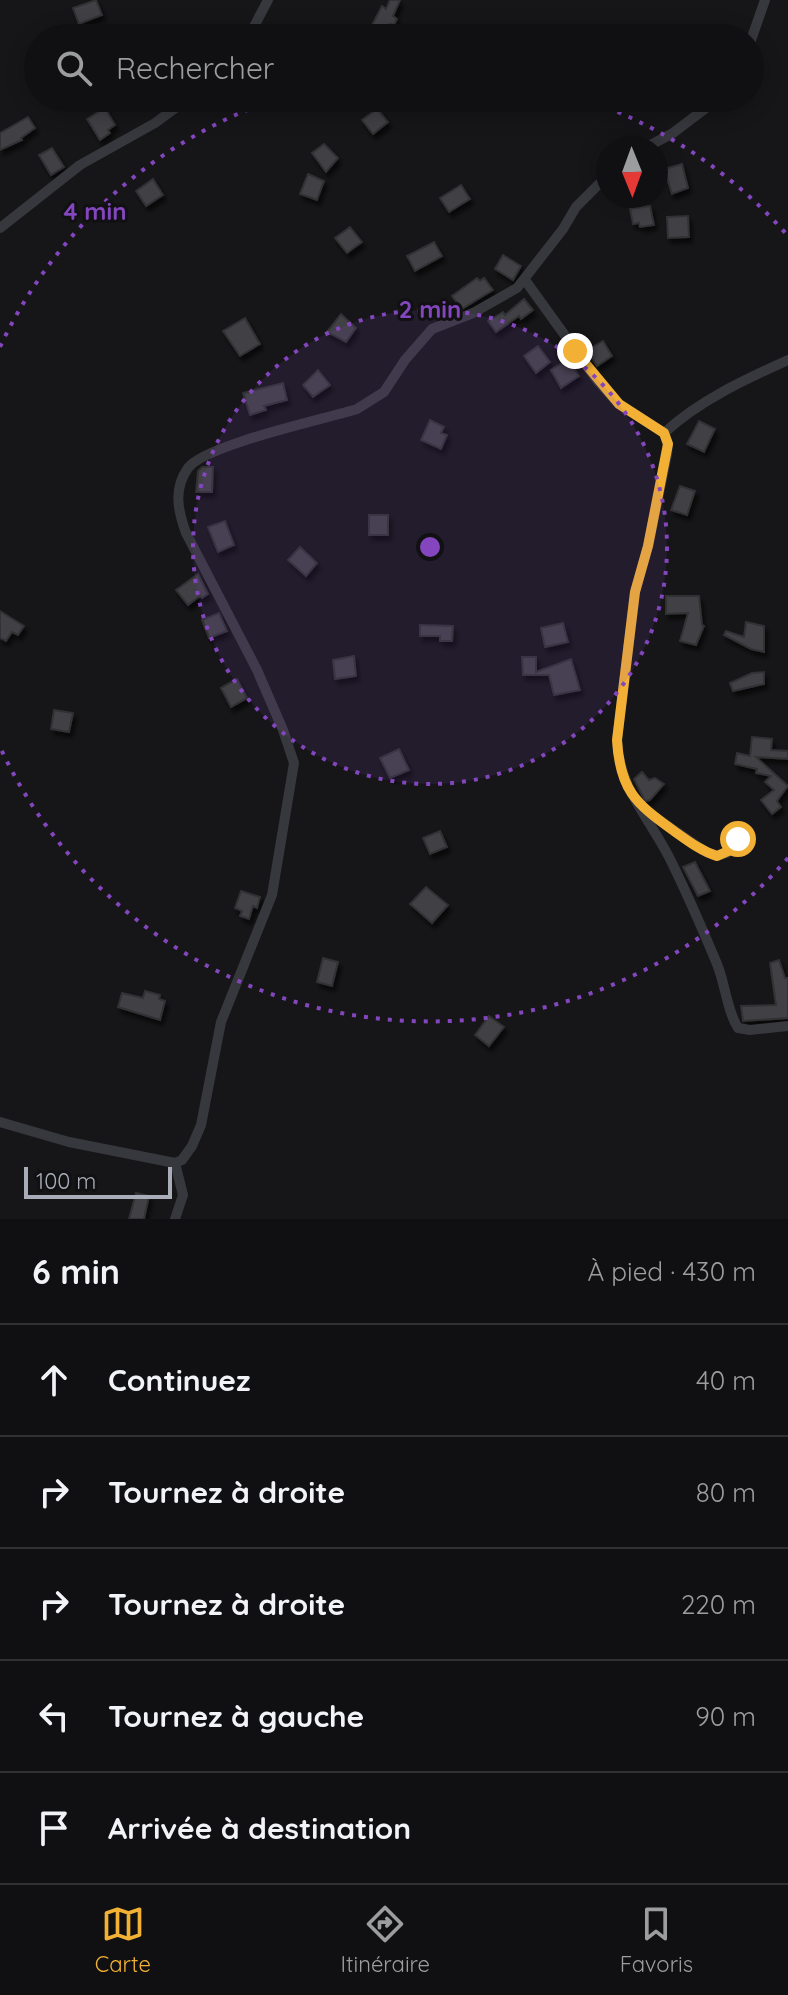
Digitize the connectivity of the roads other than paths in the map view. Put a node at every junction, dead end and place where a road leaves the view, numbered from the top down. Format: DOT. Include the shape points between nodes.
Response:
graph roads {
  1 [pos="268,0"];
  2 [pos="765,0"];
  3 [pos="255,24"];
  4 [pos="757,24"];
  5 [pos="170,112"];
  6 [pos="701,112"];
  7 [pos="667,136"];
  8 [pos="596,187"];
  9 [pos="0,228"];
  10 [pos="525,280"];
  11 [pos="788,360"];
  12 [pos="664,433"];
  13 [pos="639,806"];
  14 [pos="738,839"];
  15 [pos="788,1026"];
  16 [pos="0,1122"];
  17 [pos="175,1163"];
  18 [pos="175,1219"];
  1 -- 3 [label="street"];
  2 -- 4 [label="street"];
  5 -- 9 [label="street" via="80,165"];
  6 -- 7 [label="street"];
  8 -- 10 [label="street"];
  10 -- 12 [label="street" via="597,380 619,404"];
  10 -- 17 [label="street" via="473,313 432,329 384,392 365,405 227,445 201,456 182,476 178,502 186,533 257,670 294,763 272,895 221,1022 201,1125 192,1146"];
  11 -- 12 [label="street" via="711,397"];
  12 -- 13 [label="street" via="667,455 635,592 617,740 618,763"];
  13 -- 14 [label="street" via="717,856 733,849"];
  13 -- 15 [label="street" via="718,966 738,1028"];
  16 -- 17 [label="street"];
  17 -- 18 [label="street" via="183,1195"];
}
